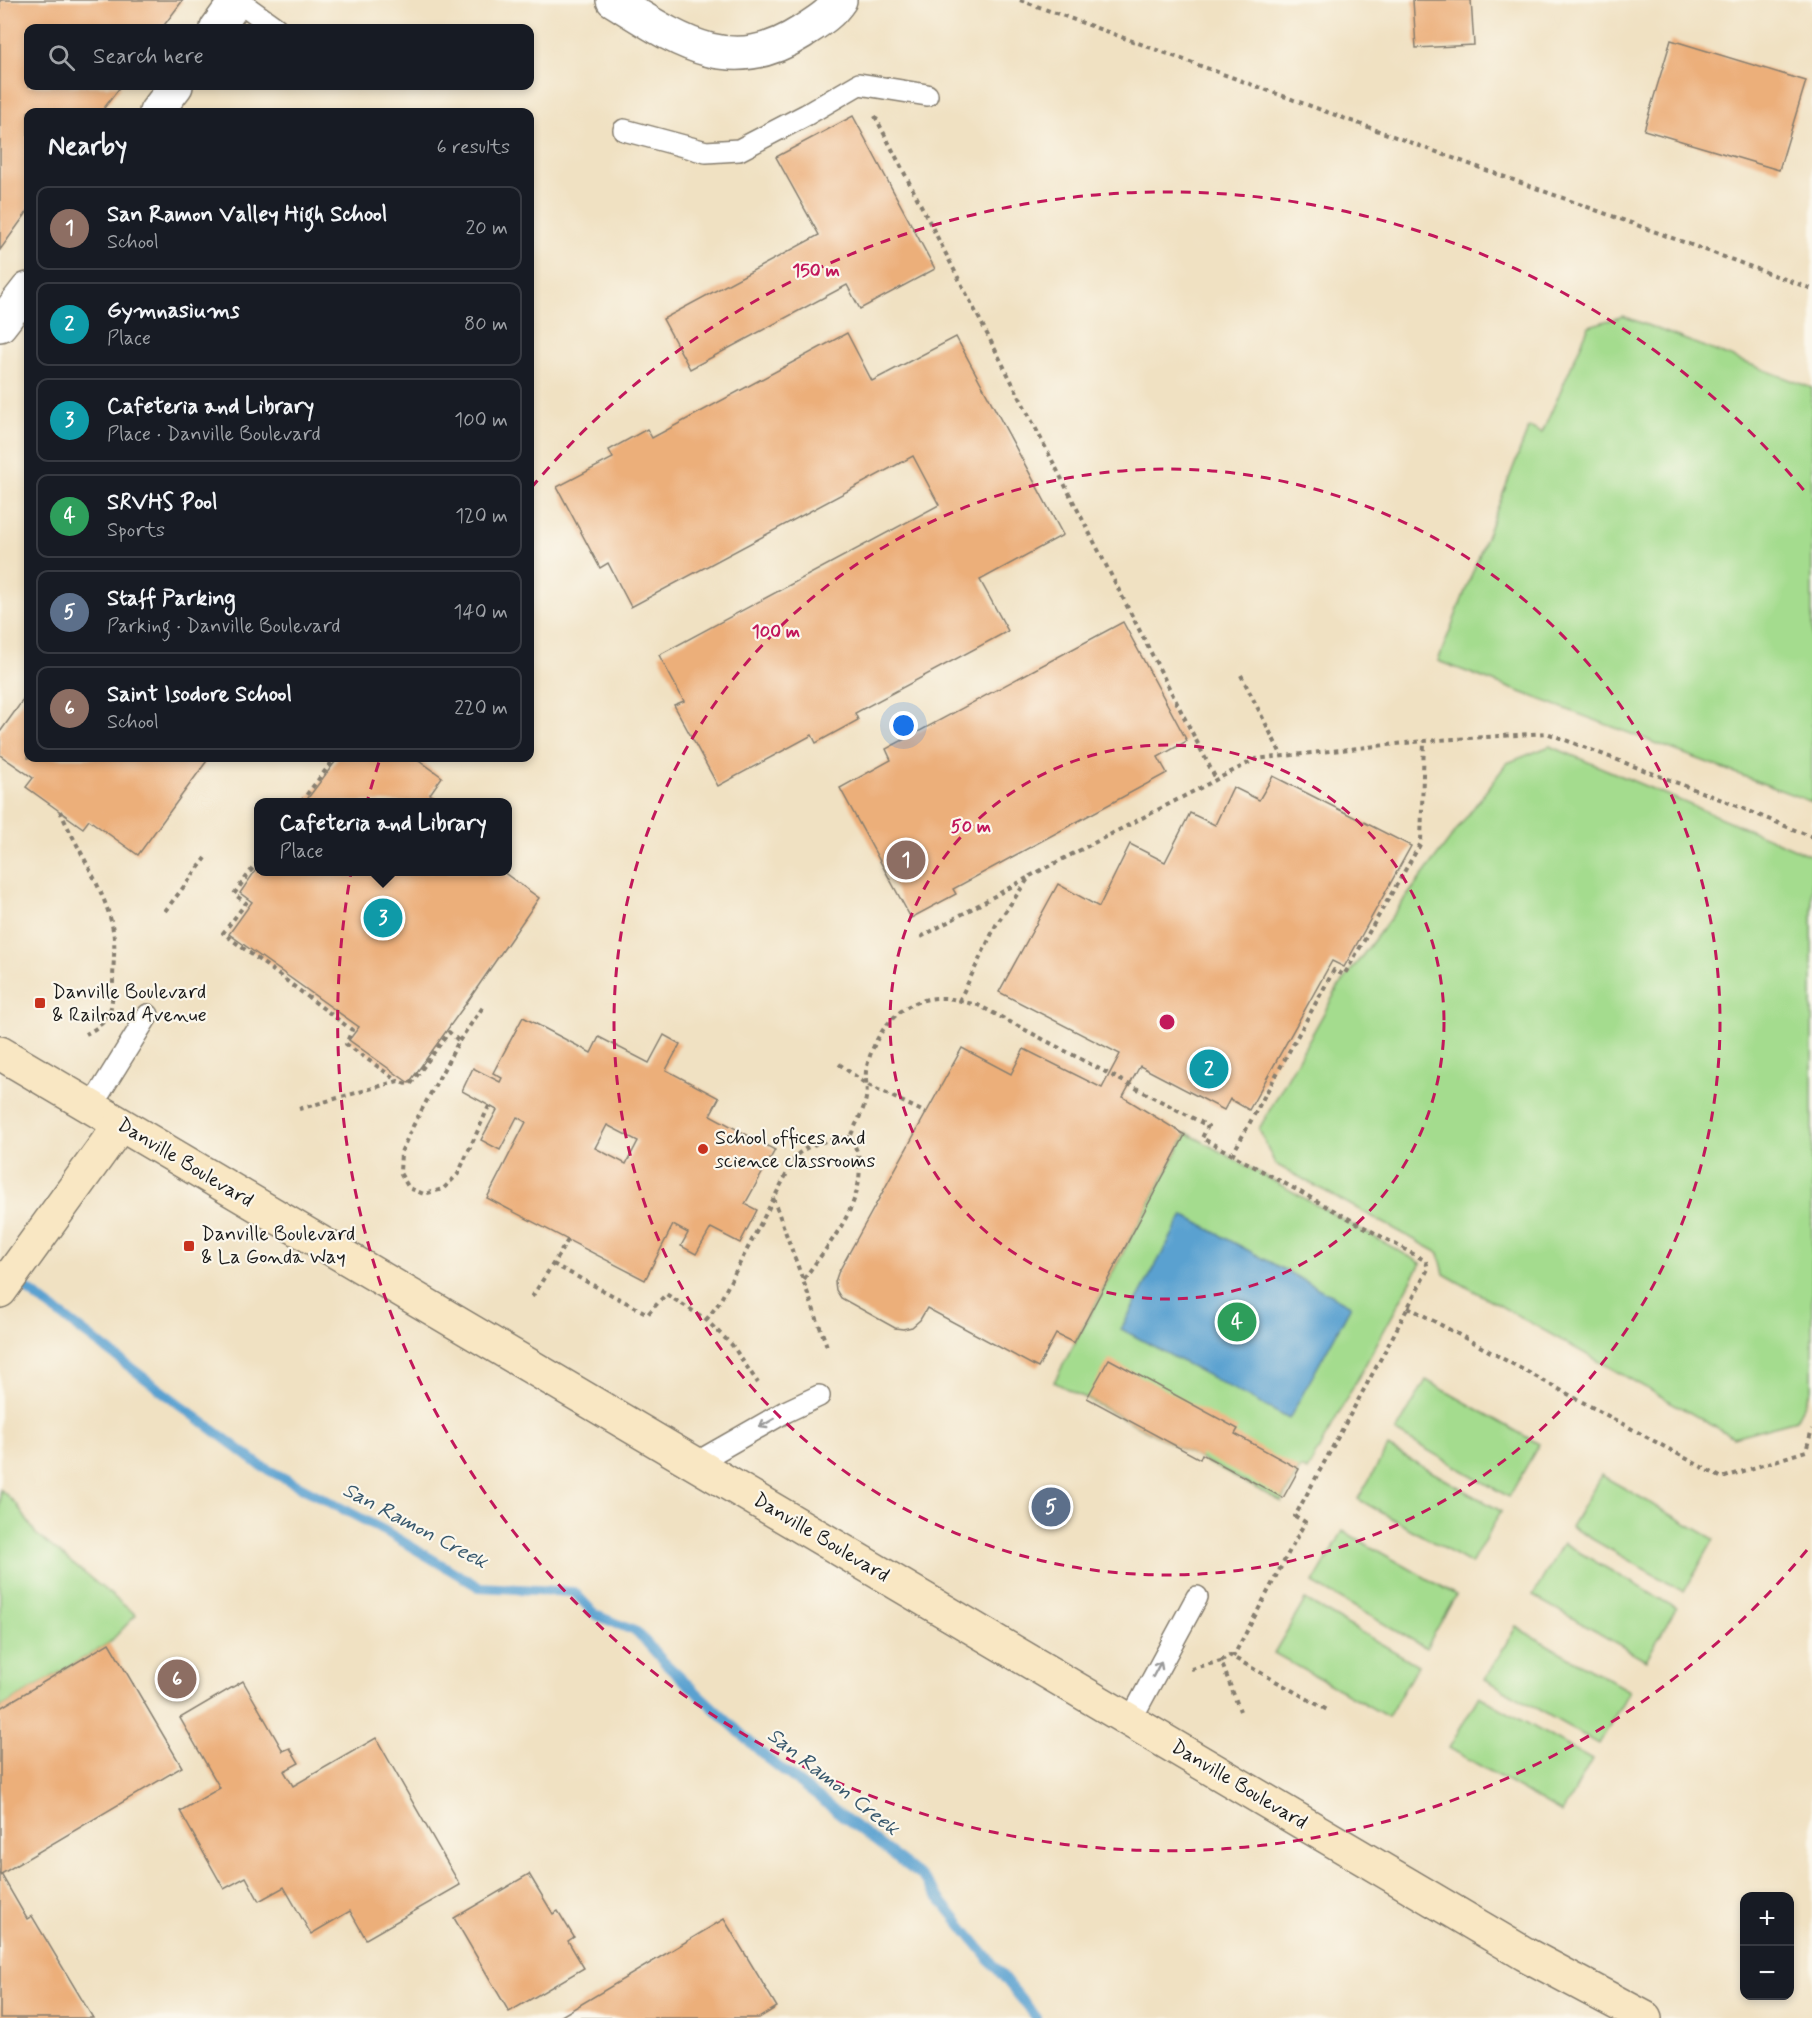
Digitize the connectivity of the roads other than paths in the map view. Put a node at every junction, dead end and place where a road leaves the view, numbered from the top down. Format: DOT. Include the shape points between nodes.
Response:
graph roads {
  1 [pos="237,0"];
  2 [pos="613,0"];
  3 [pos="840,0"];
  4 [pos="220,24"];
  5 [pos="270,24"];
  6 [pos="173,90"];
  7 [pos="927,95"];
  8 [pos="159,108"];
  9 [pos="624,130"];
  10 [pos="24,294"];
  11 [pos="0,325"];
  12 [pos="148,1015"];
  13 [pos="0,1053"];
  14 [pos="91,1107"];
  15 [pos="120,1125"];
  16 [pos="0,1291"];
  17 [pos="819,1396"];
  18 [pos="694,1464"];
  19 [pos="1197,1597"];
  20 [pos="1130,1721"];
  21 [pos="1645,2018"];
  1 -- 4 [label="street"];
  1 -- 5 [label="lane"];
  2 -- 3 [label="street" via="676,39 719,53 747,54 794,38 831,13"];
  6 -- 8 [label="street"];
  7 -- 9 [label="lane" via="859,84 739,150 706,152"];
  10 -- 11 [label="street"];
  12 -- 14 [label="lane"];
  13 -- 14 [label="main road, Danville Boulevard"];
  14 -- 15 [label="main road, Danville Boulevard"];
  15 -- 16 [label="main road"];
  15 -- 18 [label="main road, Danville Boulevard"];
  17 -- 18 [label="lane, one-way"];
  18 -- 20 [label="main road, Danville Boulevard"];
  20 -- 19 [label="lane, one-way"];
  20 -- 21 [label="main road, Danville Boulevard" via="1525,1954"];
}
